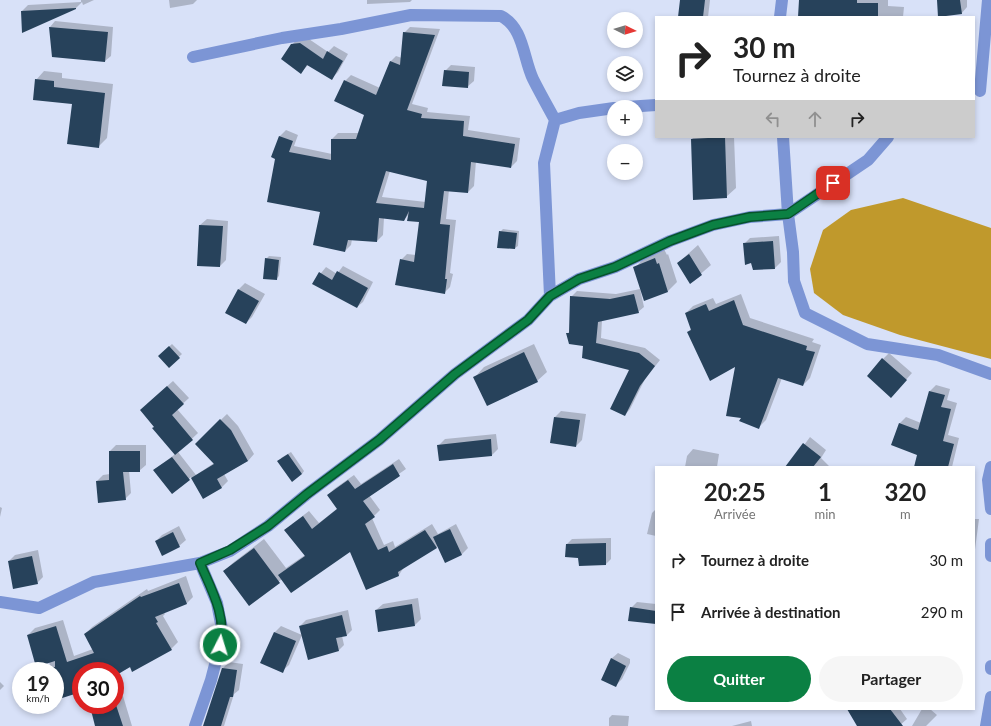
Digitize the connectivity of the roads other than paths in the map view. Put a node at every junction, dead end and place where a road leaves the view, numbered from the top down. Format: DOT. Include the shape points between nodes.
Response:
graph roads {
  1 [pos="782,0"];
  2 [pos="988,0"];
  3 [pos="780,16"];
  4 [pos="193,57"];
  5 [pos="982,91"];
  6 [pos="655,105"];
  7 [pos="643,106"];
  8 [pos="607,109"];
  9 [pos="555,120"];
  10 [pos="783,138"];
  11 [pos="887,138"];
  12 [pos="788,214"];
  13 [pos="550,296"];
  14 [pos="991,374"];
  15 [pos="991,467"];
  16 [pos="991,509"];
  17 [pos="991,544"];
  18 [pos="991,556"];
  19 [pos="200,563"];
  20 [pos="0,602"];
  21 [pos="991,697"];
  22 [pos="196,726"];
  23 [pos="986,726"];
  1 -- 3 [label="street"];
  2 -- 5 [label="street"];
  4 -- 9 [label="street" via="411,15 501,16 511,21 520,38 533,79"];
  6 -- 7 [label="street"];
  8 -- 9 [label="street" via="579,112"];
  9 -- 13 [label="street" via="544,163"];
  10 -- 12 [label="street"];
  11 -- 12 [label="street" via="868,160"];
  12 -- 13 [label="street" via="750,217 713,225 670,241 615,267 579,279"];
  12 -- 14 [label="street" via="794,281 805,313 867,344 938,355"];
  13 -- 19 [label="street" via="528,320 455,374 379,440 268,526 230,550"];
  15 -- 16 [label="street" via="988,480"];
  17 -- 18 [label="street"];
  19 -- 20 [label="street" via="94,582 39,608"];
  19 -- 22 [label="street" via="218,604 222,634"];
  21 -- 23 [label="street"];
}
